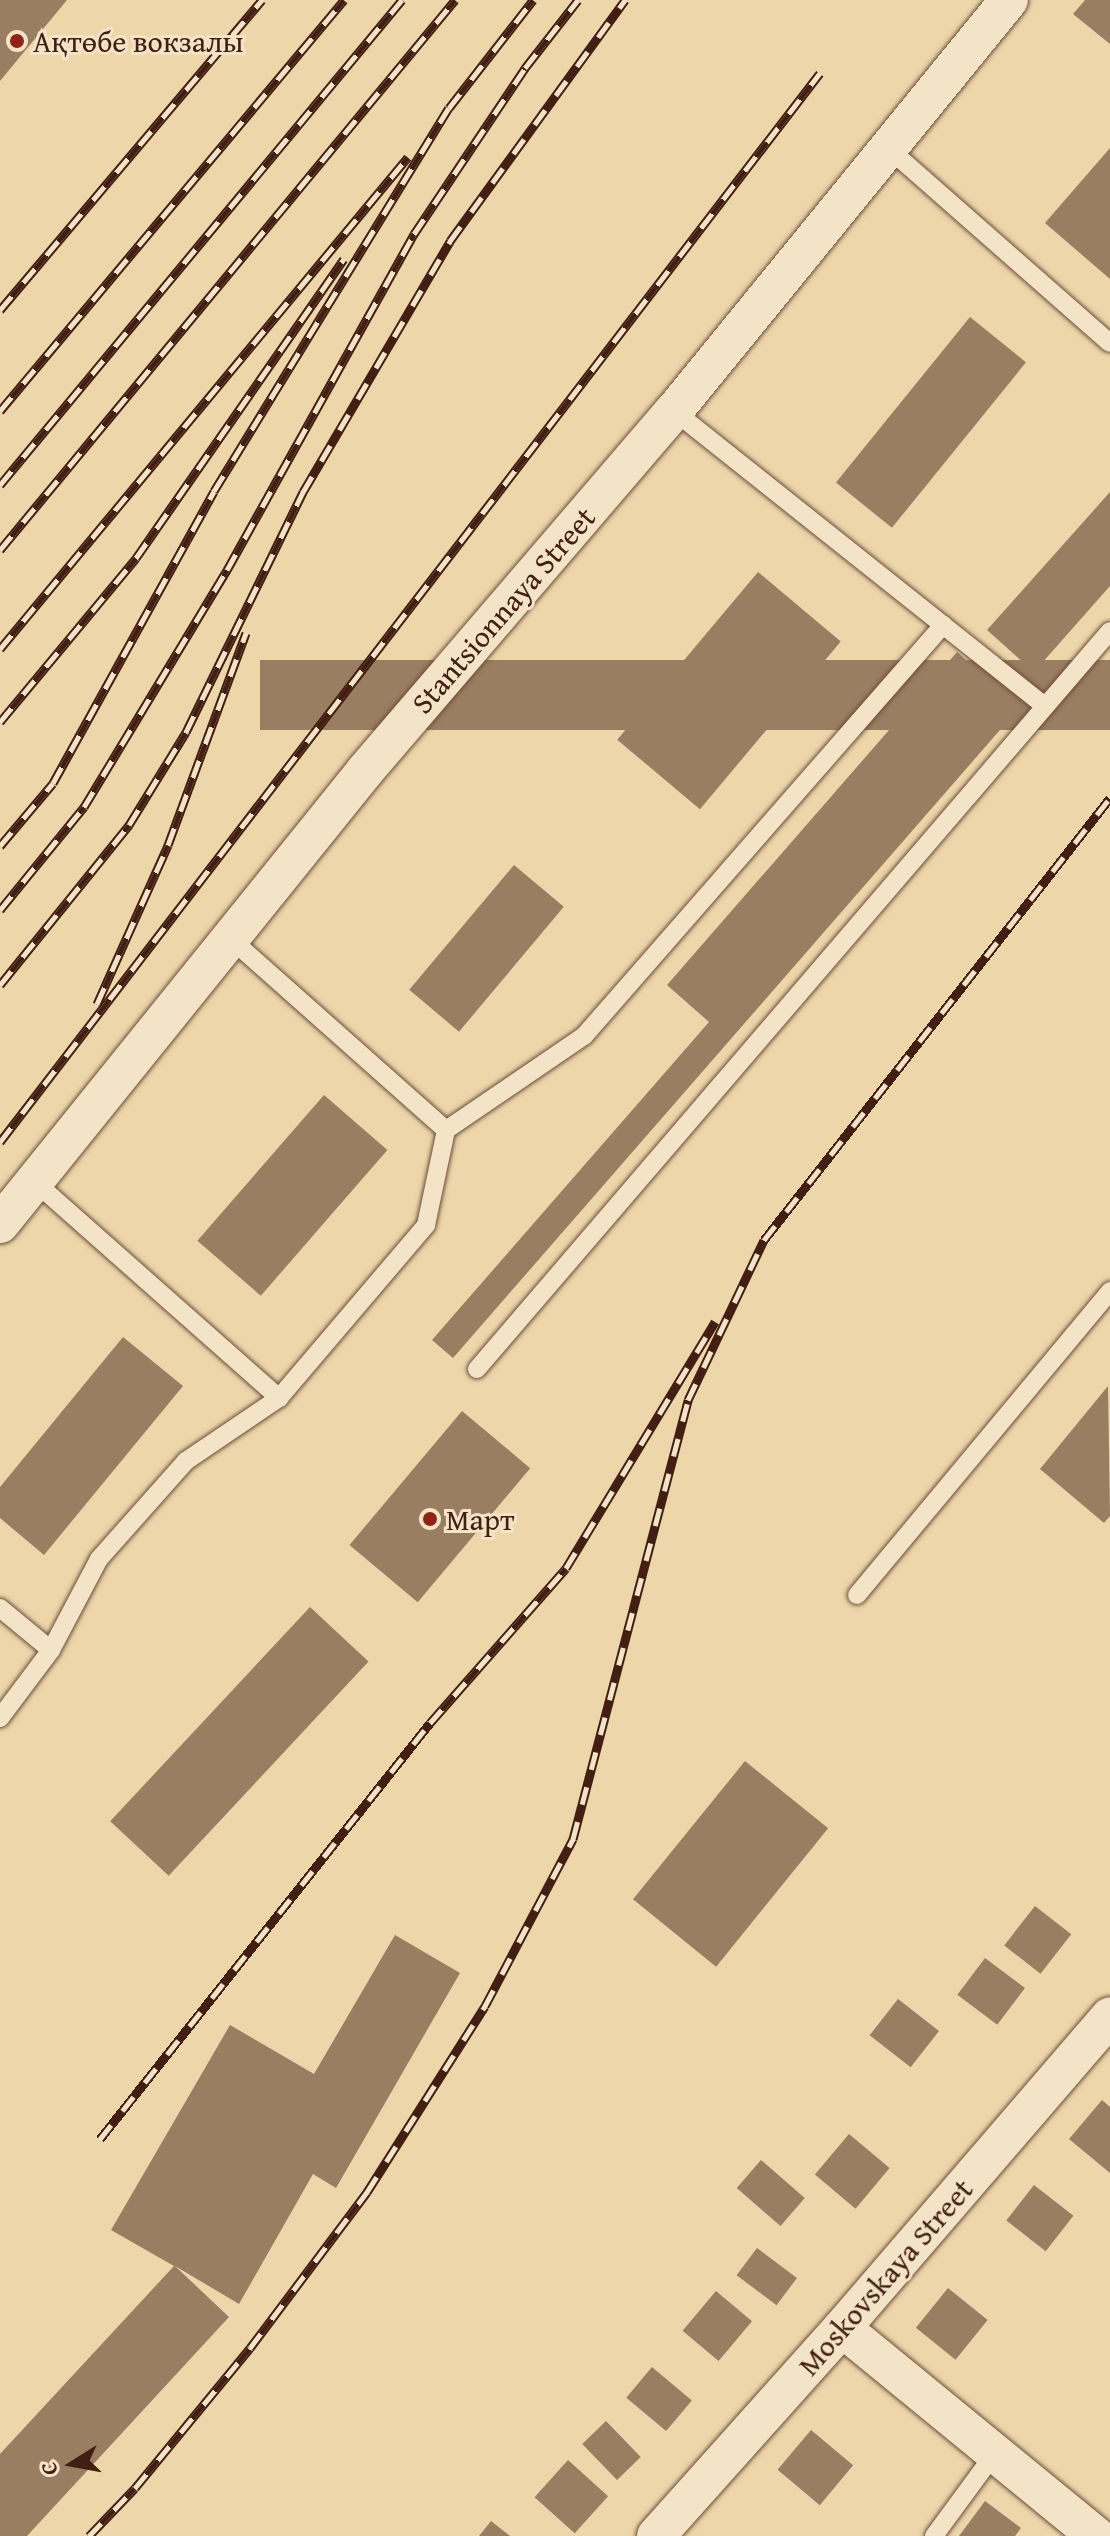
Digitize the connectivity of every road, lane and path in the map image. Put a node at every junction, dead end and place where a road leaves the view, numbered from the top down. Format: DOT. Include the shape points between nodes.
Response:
graph roads {
  1 [pos="1009,0"];
  2 [pos="888,148"];
  3 [pos="1110,343"];
  4 [pos="674,411"];
  5 [pos="943,625"];
  6 [pos="1110,631"];
  7 [pos="1045,706"];
  8 [pos="231,939"];
  9 [pos="446,1130"];
  10 [pos="35,1182"];
  11 [pos="0,1224"];
  12 [pos="1110,1291"];
  13 [pos="477,1369"];
  14 [pos="279,1398"];
  15 [pos="857,1595"];
  16 [pos="0,1608"];
  17 [pos="51,1650"];
  18 [pos="0,1718"];
  19 [pos="1110,2016"];
  20 [pos="842,2328"];
  21 [pos="995,2453"];
  22 [pos="656,2536"];
  23 [pos="934,2536"];
  24 [pos="1096,2536"];
  1 -- 2 [label="street, Stantsionnaya Street"];
  2 -- 3 [label="lane"];
  2 -- 4 [label="street, Stantsionnaya Street"];
  4 -- 5 [label="lane"];
  4 -- 8 [label="street, Stantsionnaya Street" via="365,771"];
  5 -- 7 [label="lane"];
  5 -- 9 [label="lane" via="584,1036"];
  6 -- 7 [label="lane"];
  7 -- 13 [label="lane"];
  8 -- 9 [label="lane"];
  8 -- 10 [label="street, Stantsionnaya Street"];
  9 -- 14 [label="lane" via="426,1225"];
  10 -- 11 [label="street, Stantsionnaya Street"];
  10 -- 14 [label="lane"];
  12 -- 15 [label="lane"];
  14 -- 17 [label="lane" via="186,1461 99,1559"];
  16 -- 17 [label="lane"];
  17 -- 18 [label="lane"];
  19 -- 20 [label="street, Moskovskaya Street"];
  20 -- 21 [label="street"];
  20 -- 22 [label="street, Moskovskaya Street"];
  21 -- 23 [label="lane"];
  21 -- 24 [label="street"];
}
